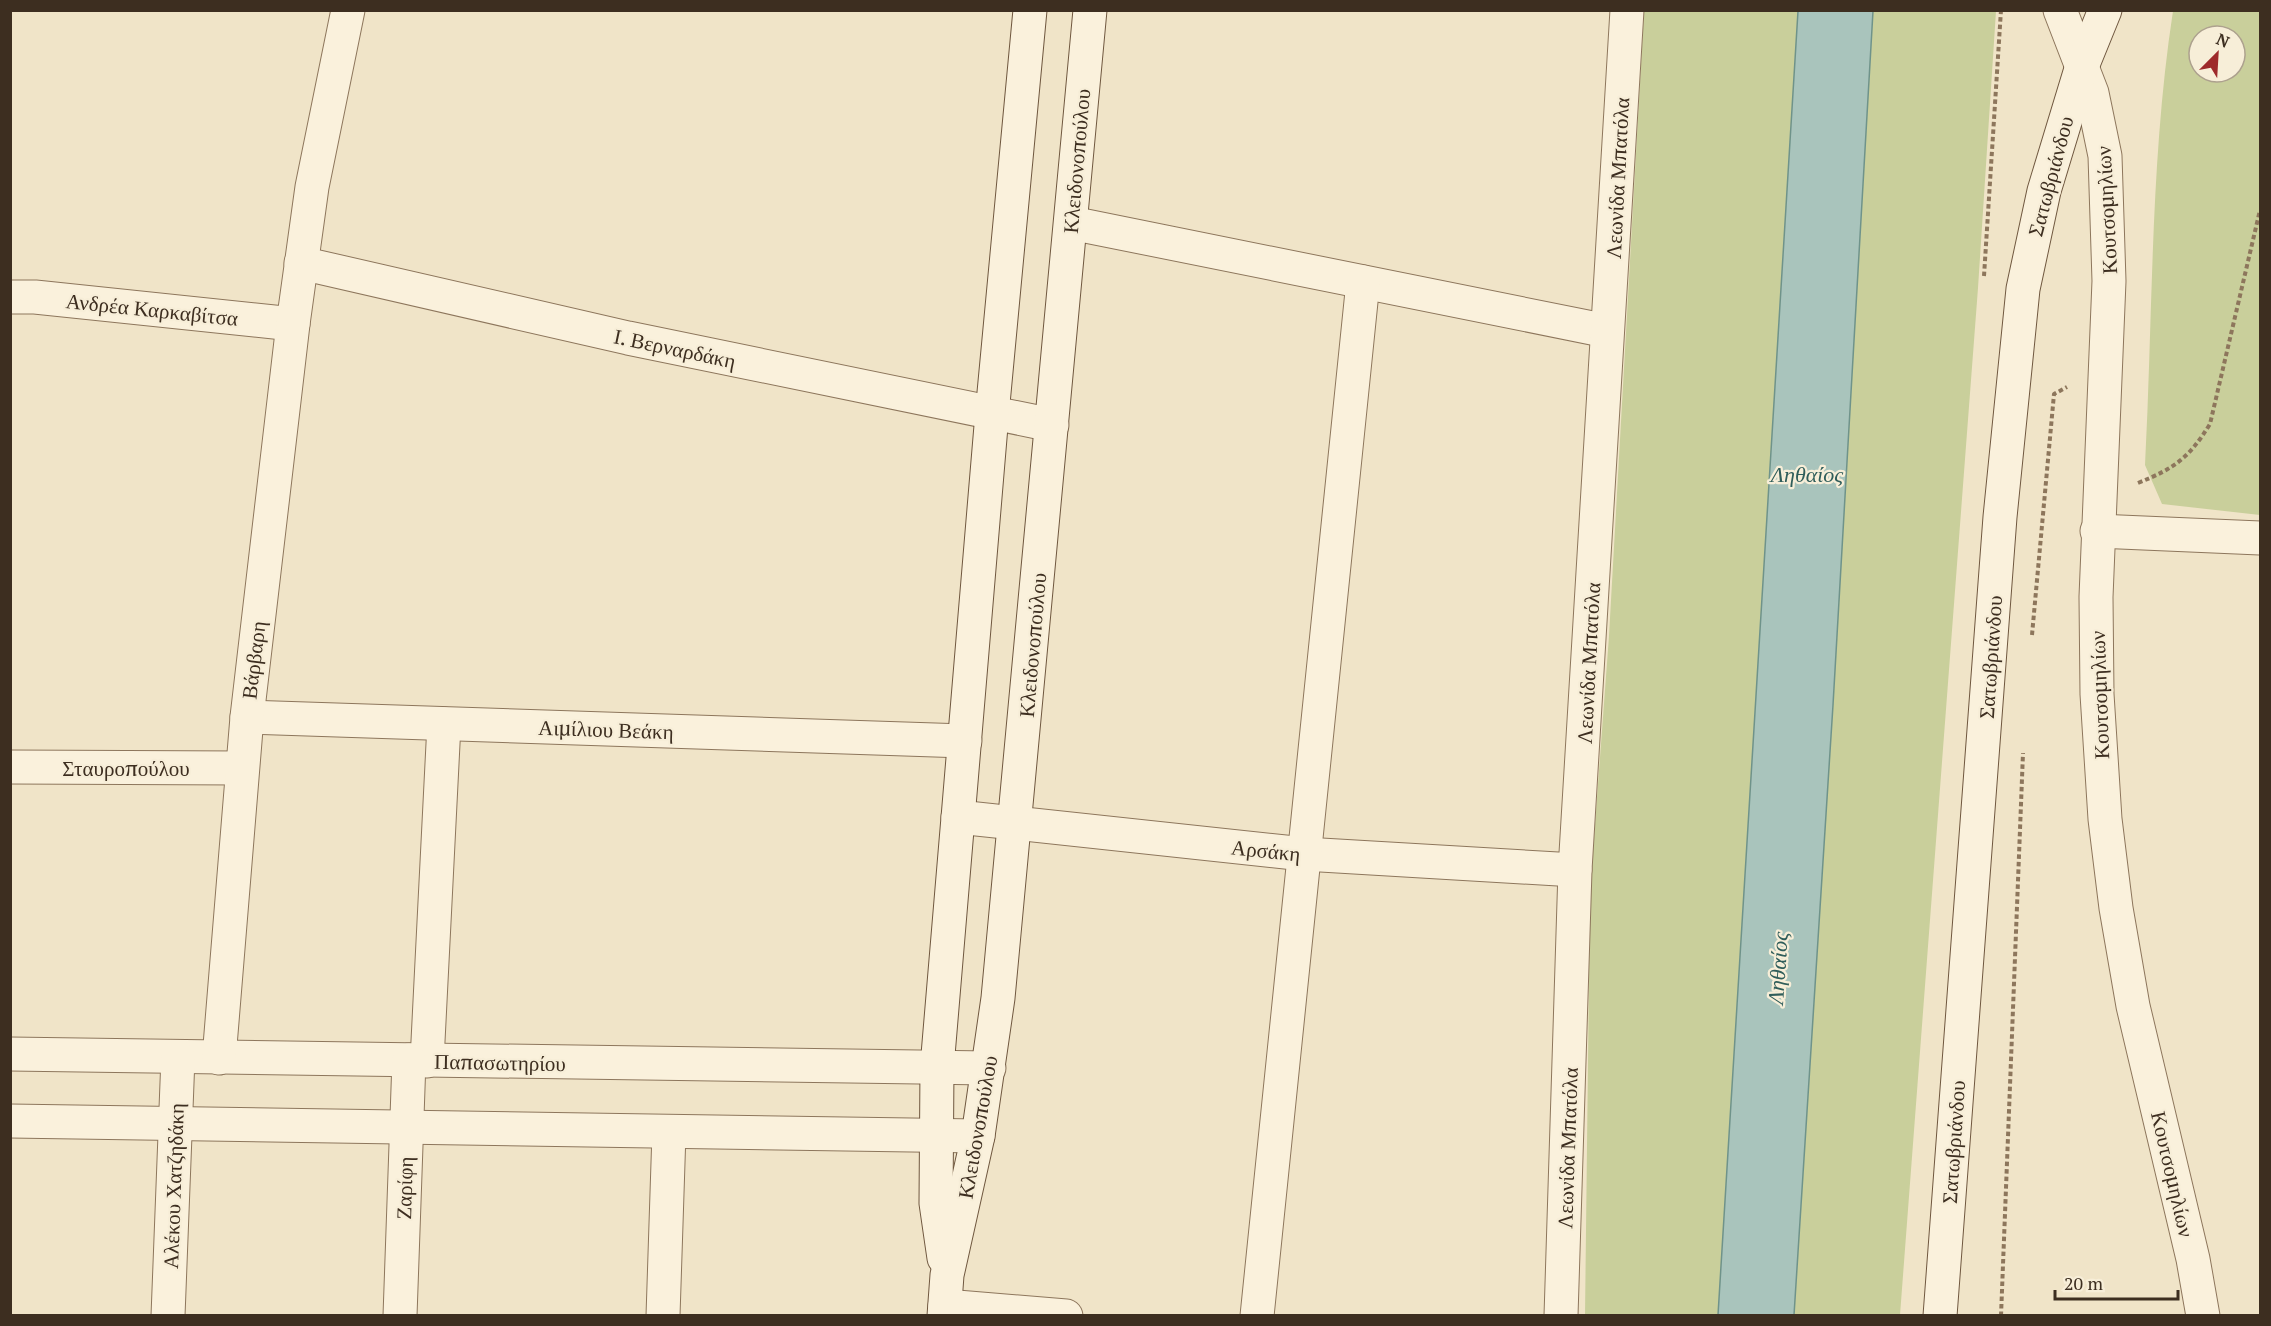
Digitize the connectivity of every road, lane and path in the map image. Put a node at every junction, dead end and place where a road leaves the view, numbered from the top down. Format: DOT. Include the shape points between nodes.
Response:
graph roads {
  1 [pos="348,10"];
  2 [pos="1030,10"];
  3 [pos="1090,10"];
  4 [pos="1627,10"];
  5 [pos="2060,10"];
  6 [pos="2105,10"];
  7 [pos="2081,69"];
  8 [pos="2260,210"];
  9 [pos="1071,223"];
  10 [pos="300,263"];
  11 [pos="1363,282"];
  12 [pos="10,297"];
  13 [pos="293,324"];
  14 [pos="1607,331"];
  15 [pos="2073,392"];
  16 [pos="992,414"];
  17 [pos="1052,425"];
  18 [pos="2099,488"];
  19 [pos="2097,531"];
  20 [pos="2260,538"];
  21 [pos="2031,645"];
  22 [pos="247,717"];
  23 [pos="444,724"];
  24 [pos="965,741"];
  25 [pos="2023,752"];
  26 [pos="10,767"];
  27 [pos="242,768"];
  28 [pos="958,818"];
  29 [pos="1015,823"];
  30 [pos="1304,854"];
  31 [pos="1575,870"];
  32 [pos="10,1054"];
  33 [pos="178,1057"];
  34 [pos="219,1058"];
  35 [pos="418,1060"];
  36 [pos="937,1067"];
  37 [pos="989,1068"];
  38 [pos="10,1121"];
  39 [pos="175,1124"];
  40 [pos="406,1128"];
  41 [pos="669,1132"];
  42 [pos="934,1136"];
  43 [pos="978,1137"];
  44 [pos="945,1299"];
  45 [pos="168,1316"];
  46 [pos="400,1316"];
  47 [pos="663,1316"];
  48 [pos="1066,1316"];
  49 [pos="1257,1316"];
  50 [pos="1561,1316"];
  51 [pos="1940,1316"];
  52 [pos="2001,1316"];
  53 [pos="2203,1316"];
  1 -- 10 [label="street, Βάρβαρη"];
  2 -- 16 [label="street, Κλειδονοπούλου"];
  3 -- 9 [label="street, Κλειδονοπούλου"];
  4 -- 14 [label="street, Λεωνίδα Μπατόλα"];
  5 -- 7 [label="street, Κουτσομηλίων"];
  6 -- 7 [label="street, Σατωβριάνδου"];
  7 -- 18 [label="street, Κουτσομηλίων" via="2102,132 2108,207 2109,301"];
  7 -- 51 [label="street, Σατωβριάνδου" via="2031,243 2015,356"];
  8 -- 18 [label="path" via="2210,424 2194,451 2171,470 2134,485"];
  9 -- 11 [label="street"];
  9 -- 17 [label="street, Κλειδονοπούλου"];
  10 -- 13 [label="street, Βάρβαρη"];
  10 -- 16 [label="street, Ι. Βερναρδάκη" via="628,338"];
  11 -- 14 [label="street"];
  11 -- 30 [label="street"];
  12 -- 13 [label="street, Ανδρέα Καρκαβίτσα"];
  13 -- 22 [label="street, Βάρβαρη"];
  14 -- 31 [label="street, Λεωνίδα Μπατόλα"];
  15 -- 21 [label="path" via="2066,387 2054,394"];
  16 -- 17 [label="street, Ι. Βερναρδάκη"];
  16 -- 24 [label="street, Κλειδονοπούλου"];
  17 -- 29 [label="street, Κλειδονοπούλου"];
  18 -- 19 [label="street, Κουτσομηλίων"];
  19 -- 20 [label="street"];
  19 -- 53 [label="street, Κουτσομηλίων" via="2097,694 2105,819 2116,908 2133,1006"];
  22 -- 23 [label="street, Αιμίλιου Βεάκη"];
  22 -- 27 [label="street, Βάρβαρη"];
  23 -- 24 [label="street, Αιμίλιου Βεάκη"];
  23 -- 35 [label="street, Ζαρίφη"];
  24 -- 28 [label="street, Κλειδονοπούλου"];
  25 -- 52 [label="path"];
  26 -- 27 [label="street, Σταυροπούλου"];
  27 -- 34 [label="street, Βάρβαρη"];
  28 -- 29 [label="street, Αρσάκη"];
  28 -- 36 [label="street, Κλειδονοπούλου"];
  29 -- 30 [label="street, Αρσάκη"];
  29 -- 37 [label="street, Κλειδονοπούλου"];
  30 -- 31 [label="street, Αρσάκη"];
  30 -- 49 [label="street"];
  31 -- 50 [label="street, Λεωνίδα Μπατόλα"];
  32 -- 33 [label="street, Παπασωτηρίου"];
  33 -- 34 [label="street, Παπασωτηρίου"];
  33 -- 39 [label="street, Αλέκου Χατζηδάκη"];
  34 -- 35 [label="street, Παπασωτηρίου"];
  35 -- 36 [label="street, Παπασωτηρίου"];
  35 -- 40 [label="street, Ζαρίφη"];
  36 -- 37 [label="street, Παπασωτηρίου"];
  36 -- 42 [label="street, Κλειδονοπούλου"];
  37 -- 43 [label="street, Κλειδονοπούλου"];
  38 -- 39 [label="street"];
  39 -- 40 [label="street"];
  39 -- 45 [label="street, Αλέκου Χατζηδάκη"];
  40 -- 41 [label="street"];
  40 -- 46 [label="street, Ζαρίφη"];
  41 -- 42 [label="street"];
  41 -- 47 [label="street"];
  42 -- 43 [label="street"];
  42 -- 44 [label="street, Κλειδονοπούλου"];
  43 -- 44 [label="street, Κλειδονοπούλου"];
  44 -- 48 [label="street"];
}
